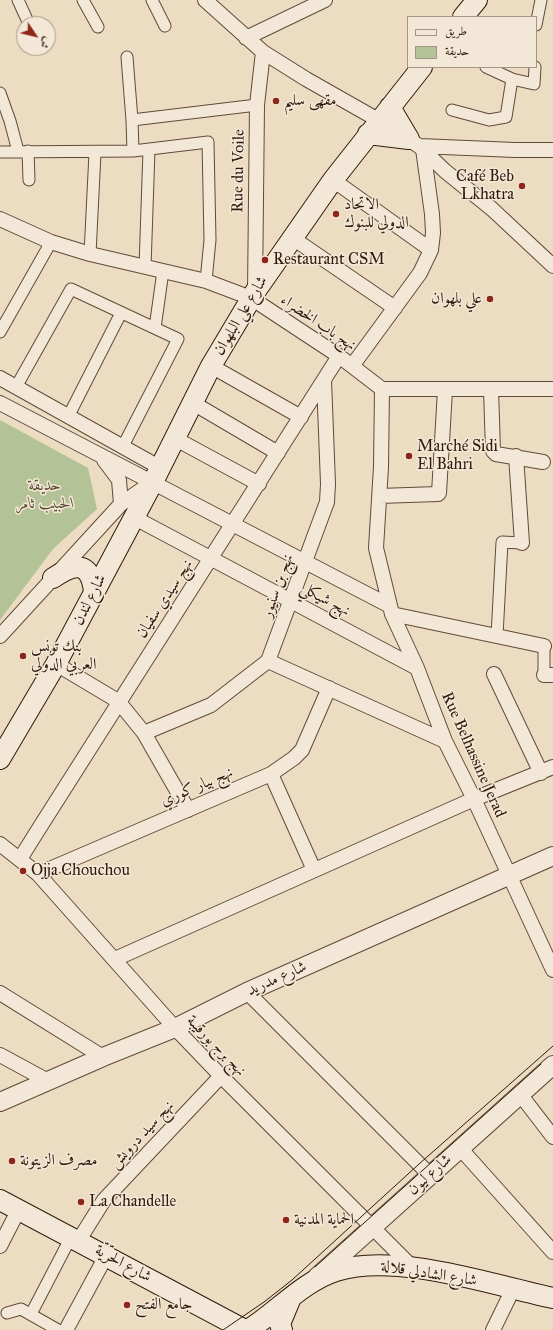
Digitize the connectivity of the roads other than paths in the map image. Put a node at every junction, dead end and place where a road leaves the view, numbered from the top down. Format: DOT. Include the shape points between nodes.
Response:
graph roads {
  1 [pos="18,0"];
  2 [pos="83,0"];
  3 [pos="152,0"];
  4 [pos="205,0"];
  5 [pos="325,0"];
  6 [pos="477,0"];
  7 [pos="541,0"];
  8 [pos="25,16"];
  9 [pos="464,16"];
  10 [pos="537,20"];
  11 [pos="165,26"];
  12 [pos="98,27"];
  13 [pos="246,38"];
  14 [pos="263,52"];
  15 [pos="127,57"];
  16 [pos="421,68"];
  17 [pos="488,68"];
  18 [pos="534,68"];
  19 [pos="512,79"];
  20 [pos="0,93"];
  21 [pos="257,106"];
  22 [pos="452,110"];
  23 [pos="132,120"];
  24 [pos="379,121"];
  25 [pos="417,145"];
  26 [pos="149,150"];
  27 [pos="553,150"];
  28 [pos="23,151"];
  29 [pos="133,151"];
  30 [pos="0,152"];
  31 [pos="95,153"];
  32 [pos="29,180"];
  33 [pos="333,180"];
  34 [pos="0,219"];
  35 [pos="291,237"];
  36 [pos="51,242"];
  37 [pos="431,250"];
  38 [pos="90,254"];
  39 [pos="553,266"];
  40 [pos="145,267"];
  41 [pos="163,271"];
  42 [pos="206,281"];
  43 [pos="253,295"];
  44 [pos="395,308"];
  45 [pos="121,313"];
  46 [pos="155,328"];
  47 [pos="0,332"];
  48 [pos="338,356"];
  49 [pos="211,366"];
  50 [pos="352,366"];
  51 [pos="0,378"];
  52 [pos="324,380"];
  53 [pos="16,388"];
  54 [pos="382,389"];
  55 [pos="491,389"];
  56 [pos="553,389"];
  57 [pos="445,390"];
  58 [pos="0,403"];
  59 [pos="193,403"];
  60 [pos="68,417"];
  61 [pos="301,417"];
  62 [pos="174,438"];
  63 [pos="123,446"];
  64 [pos="278,453"];
  65 [pos="516,456"];
  66 [pos="101,457"];
  67 [pos="543,462"];
  68 [pos="156,474"];
  69 [pos="259,484"];
  70 [pos="378,496"];
  71 [pos="127,511"];
  72 [pos="234,524"];
  73 [pos="522,543"];
  74 [pos="212,559"];
  75 [pos="304,563"];
  76 [pos="53,578"];
  77 [pos="94,591"];
  78 [pos="290,601"];
  79 [pos="391,610"];
  80 [pos="0,636"];
  81 [pos="496,636"];
  82 [pos="544,646"];
  83 [pos="268,661"];
  84 [pos="56,664"];
  85 [pos="417,668"];
  86 [pos="494,674"];
  87 [pos="548,675"];
  88 [pos="329,688"];
  89 [pos="118,701"];
  90 [pos="144,733"];
  91 [pos="445,741"];
  92 [pos="0,759"];
  93 [pos="547,770"];
  94 [pos="271,774"];
  95 [pos="474,799"];
  96 [pos="188,810"];
  97 [pos="0,844"];
  98 [pos="553,856"];
  99 [pos="20,859"];
  100 [pos="314,870"];
  101 [pos="38,874"];
  102 [pos="508,875"];
  103 [pos="114,959"];
  104 [pos="553,970"];
  105 [pos="247,992"];
  106 [pos="0,993"];
  107 [pos="175,1028"];
  108 [pos="0,1055"];
  109 [pos="103,1057"];
  110 [pos="553,1065"];
  111 [pos="221,1076"];
  112 [pos="48,1081"];
  113 [pos="520,1094"];
  114 [pos="0,1102"];
  115 [pos="553,1137"];
  116 [pos="460,1148"];
  117 [pos="430,1175"];
  118 [pos="0,1200"];
  119 [pos="19,1209"];
  120 [pos="371,1228"];
  121 [pos="75,1239"];
  122 [pos="0,1246"];
  123 [pos="553,1252"];
  124 [pos="106,1256"];
  125 [pos="413,1268"];
  126 [pos="308,1285"];
  127 [pos="514,1289"];
  128 [pos="292,1298"];
  129 [pos="553,1298"];
  130 [pos="7,1313"];
  131 [pos="31,1314"];
  132 [pos="58,1330"];
  133 [pos="66,1330"];
  134 [pos="246,1330"];
  135 [pos="282,1330"];
  136 [pos="492,1330"];
  1 -- 8 [label="street"];
  2 -- 12 [label="street"];
  3 -- 11 [label="street"];
  4 -- 13 [label="street"];
  5 -- 13 [label="street"];
  6 -- 9 [label="main road"];
  7 -- 10 [label="street"];
  13 -- 14 [label="street"];
  14 -- 21 [label="street, Rue du Voile"];
  14 -- 24 [label="street"];
  15 -- 23 [label="street"];
  16 -- 24 [label="main road, شارع علي البلهوان"];
  17 -- 19 [label="street"];
  18 -- 19 [label="street" via="534,84"];
  19 -- 22 [label="street" via="506,117 488,120"];
  20 -- 28 [label="street"];
  21 -- 23 [label="street"];
  21 -- 43 [label="street, Rue du Voile"];
  23 -- 29 [label="street"];
  24 -- 25 [label="main road"];
  24 -- 25 [label="main road"];
  24 -- 33 [label="main road, شارع علي البلهوان"];
  25 -- 27 [label="street"];
  25 -- 37 [label="street" via="432,214"];
  25 -- 39 [label="street" via="492,209"];
  26 -- 29 [label="street"];
  26 -- 40 [label="street"];
  26 -- 42 [label="street" via="209,143 210,240"];
  28 -- 30 [label="street"];
  28 -- 31 [label="street"];
  28 -- 32 [label="street"];
  29 -- 31 [label="street"];
  31 -- 38 [label="street"];
  33 -- 35 [label="main road, شارع علي البلهوان"];
  33 -- 37 [label="street"];
  34 -- 36 [label="street, نهج باب الخضراء"];
  35 -- 43 [label="main road, شارع علي البلهوان"];
  35 -- 44 [label="street"];
  36 -- 38 [label="street, نهج باب الخضراء"];
  36 -- 47 [label="street"];
  37 -- 44 [label="street" via="420,273"];
  38 -- 40 [label="street, نهج باب الخضراء"];
  40 -- 41 [label="street, نهج باب الخضراء"];
  41 -- 42 [label="street, نهج باب الخضراء"];
  41 -- 46 [label="street"];
  42 -- 43 [label="street, نهج باب الخضراء"];
  43 -- 48 [label="street, نهج باب الخضراء"];
  43 -- 49 [label="main road, شارع علي البلهوان"];
  44 -- 50 [label="street"];
  45 -- 46 [label="street"];
  45 -- 53 [label="street" via="71,289"];
  45 -- 60 [label="street"];
  46 -- 63 [label="street" via="178,339"];
  48 -- 50 [label="street, نهج باب الخضراء"];
  48 -- 52 [label="street, نهج سيدي سفيان"];
  49 -- 59 [label="main road, شارع علي البلهوان"];
  49 -- 61 [label="street"];
  50 -- 54 [label="street, نهج باب الخضراء"];
  51 -- 53 [label="street"];
  52 -- 61 [label="street, نهج سيدي سفيان"];
  52 -- 75 [label="street, نهج بن سنيور" via="328,493 324,511"];
  53 -- 60 [label="street"];
  54 -- 57 [label="street"];
  54 -- 70 [label="street, Rue Belhassine Jerad"];
  55 -- 56 [label="street"];
  55 -- 57 [label="street"];
  55 -- 65 [label="street" via="492,450 496,454"];
  57 -- 70 [label="street" via="439,493"];
  58 -- 66 [label="street"];
  59 -- 62 [label="main road, شارع علي البلهوان"];
  59 -- 64 [label="street"];
  60 -- 63 [label="street"];
  61 -- 64 [label="street, نهج سيدي سفيان"];
  62 -- 68 [label="main road, شارع علي البلهوان"];
  62 -- 69 [label="street"];
  63 -- 68 [label="street"];
  64 -- 69 [label="street, نهج سيدي سفيان"];
  65 -- 67 [label="street"];
  65 -- 73 [label="street"];
  66 -- 68 [label="street"];
  66 -- 71 [label="street" via="119,480"];
  68 -- 71 [label="main road, شارع لندن"];
  68 -- 72 [label="street"];
  69 -- 72 [label="street, نهج سيدي سفيان"];
  70 -- 79 [label="street, Rue Belhassine Jerad" via="376,548"];
  71 -- 74 [label="street, نهج شيكلي"];
  71 -- 76 [label="street"];
  71 -- 77 [label="main road, شارع لندن"];
  72 -- 74 [label="street, نهج سيدي سفيان"];
  72 -- 75 [label="street"];
  73 -- 81 [label="street" via="502,542"];
  74 -- 78 [label="street, نهج شيكلي"];
  74 -- 89 [label="street, نهج سيدي سفيان"];
  75 -- 78 [label="street, نهج بن سنيور"];
  75 -- 79 [label="street"];
  76 -- 77 [label="main road" via="67,569 85,570 92,579"];
  76 -- 80 [label="street"];
  77 -- 84 [label="main road, شارع لندن"];
  78 -- 83 [label="street, نهج بن سنيور"];
  78 -- 85 [label="street, نهج شيكلي"];
  79 -- 81 [label="street"];
  79 -- 85 [label="street, Rue Belhassine Jerad"];
  81 -- 82 [label="street"];
  82 -- 87 [label="street"];
  83 -- 88 [label="street"];
  83 -- 90 [label="street" via="211,705"];
  84 -- 89 [label="street"];
  84 -- 92 [label="main road, شارع لندن"];
  85 -- 91 [label="street, Rue Belhassine Jerad"];
  86 -- 93 [label="street"];
  88 -- 91 [label="street"];
  88 -- 94 [label="street, نهج بيار كوري" via="302,750"];
  89 -- 90 [label="street"];
  89 -- 99 [label="street, نهج سيدي سفيان"];
  90 -- 96 [label="street"];
  91 -- 95 [label="street, Rue Belhassine Jerad"];
  93 -- 95 [label="street"];
  94 -- 96 [label="street, نهج بيار كوري"];
  94 -- 100 [label="street"];
  95 -- 100 [label="street"];
  95 -- 102 [label="street, Rue Belhassine Jerad"];
  96 -- 101 [label="street, نهج بيار كوري"];
  97 -- 99 [label="street, نهج برج بورقيبة"];
  98 -- 102 [label="street, شارع مدريد"];
  99 -- 101 [label="street, نهج برج بورقيبة"];
  100 -- 103 [label="street"];
  101 -- 103 [label="street, نهج برج بورقيبة"];
  102 -- 104 [label="street, Rue Belhassine Jerad"];
  102 -- 105 [label="street, شارع مدريد"];
  103 -- 107 [label="street, نهج برج بورقيبة"];
  105 -- 107 [label="street, شارع مدريد"];
  105 -- 117 [label="street"];
  106 -- 109 [label="street"];
  107 -- 109 [label="street, شارع مدريد"];
  107 -- 111 [label="street, نهج برج بورقيبة"];
  108 -- 112 [label="street"];
  109 -- 112 [label="street, شارع مدريد"];
  110 -- 113 [label="street, شارع ليون"];
  111 -- 120 [label="street, نهج برج بورقيبة"];
  111 -- 121 [label="street, نهج سيد درويش" via="109,1195"];
  112 -- 114 [label="street, شارع مدريد"];
  113 -- 115 [label="street"];
  113 -- 116 [label="street, شارع ليون"];
  116 -- 117 [label="street, شارع ليون"];
  116 -- 123 [label="street"];
  117 -- 120 [label="street, شارع ليون"];
  118 -- 119 [label="main road, شارع الحرّيّة"];
  119 -- 121 [label="main road, شارع الحرّيّة"];
  119 -- 122 [label="street"];
  120 -- 125 [label="street, نهج برج بورقيبة"];
  120 -- 126 [label="street, شارع ليون"];
  121 -- 124 [label="main road, شارع الحرّيّة"];
  121 -- 131 [label="street"];
  124 -- 133 [label="street"];
  124 -- 134 [label="main road, شارع الحرّيّة"];
  125 -- 126 [label="main road, شارع الشادلي قلالة" via="379,1265 346,1269"];
  125 -- 127 [label="main road, شارع الشادلي قلالة"];
  126 -- 128 [label="main road, شارع الشادلي قلالة"];
  127 -- 129 [label="main road, شارع الشادلي قلالة"];
  127 -- 136 [label="street"];
  128 -- 134 [label="main road, شارع الشادلي قلالة"];
  128 -- 135 [label="main road" via="280,1324"];
  130 -- 131 [label="street" via="21,1309"];
  131 -- 132 [label="street"];
}
